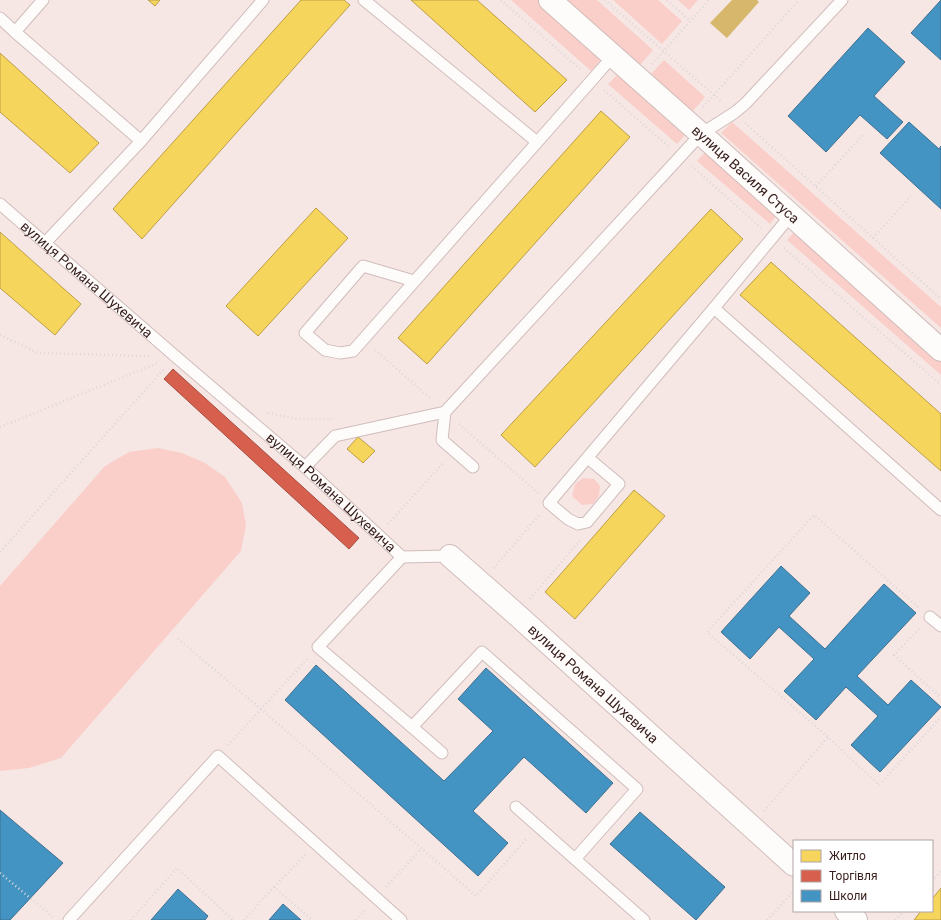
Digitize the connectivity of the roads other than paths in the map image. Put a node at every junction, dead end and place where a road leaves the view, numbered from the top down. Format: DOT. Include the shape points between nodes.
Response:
graph roads {
  1 [pos="43,0"];
  2 [pos="263,0"];
  3 [pos="364,0"];
  4 [pos="550,0"];
  5 [pos="842,0"];
  6 [pos="0,18"];
  7 [pos="15,32"];
  8 [pos="613,56"];
  9 [pos="695,129"];
  10 [pos="141,141"];
  11 [pos="538,142"];
  12 [pos="0,204"];
  13 [pos="791,215"];
  14 [pos="46,243"];
  15 [pos="414,281"];
  16 [pos="714,308"];
  17 [pos="941,350"];
  18 [pos="445,412"];
  19 [pos="588,458"];
  20 [pos="304,467"];
  21 [pos="473,467"];
  22 [pos="941,510"];
  23 [pos="450,556"];
  24 [pos="402,557"];
  25 [pos="930,617"];
  26 [pos="941,626"];
  27 [pos="412,727"];
  28 [pos="442,753"];
  29 [pos="516,807"];
  30 [pos="575,859"];
  31 [pos="793,864"];
  32 [pos="847,912"];
  33 [pos="69,920"];
  34 [pos="401,920"];
  35 [pos="644,920"];
  36 [pos="856,920"];
  1 -- 7 [label="lane"];
  2 -- 10 [label="lane"];
  3 -- 11 [label="lane"];
  4 -- 8 [label="street, вулиця Василя Стуса"];
  5 -- 9 [label="lane" via="745,104 734,113"];
  6 -- 7 [label="lane"];
  7 -- 10 [label="lane"];
  8 -- 9 [label="street, вулиця Василя Стуса"];
  8 -- 11 [label="lane"];
  9 -- 13 [label="street, вулиця Василя Стуса"];
  9 -- 18 [label="lane" via="681,157"];
  10 -- 14 [label="lane"];
  11 -- 15 [label="lane"];
  12 -- 14 [label="lane, вулиця Романа Шухевича"];
  13 -- 16 [label="lane"];
  13 -- 17 [label="street, вулиця Василя Стуса"];
  14 -- 20 [label="lane, вулиця Романа Шухевича"];
  15 -- 15 [label="lane" via="353,351 340,353 325,350 305,333 363,266"];
  16 -- 19 [label="lane"];
  16 -- 22 [label="lane"];
  18 -- 20 [label="lane" via="335,436"];
  18 -- 21 [label="lane" via="442,440"];
  19 -- 19 [label="lane" via="549,503 578,524 587,522 620,484"];
  20 -- 24 [label="lane, вулиця Романа Шухевича"];
  23 -- 24 [label="lane, вулиця Романа Шухевича"];
  23 -- 31 [label="street, вулиця Романа Шухевича"];
  24 -- 27 [label="lane" via="318,647"];
  25 -- 26 [label="lane"];
  27 -- 28 [label="lane"];
  27 -- 30 [label="lane" via="482,652 637,790"];
  29 -- 30 [label="lane"];
  30 -- 35 [label="lane"];
  32 -- 36 [label="street"];
  33 -- 34 [label="lane" via="218,756"];
}
